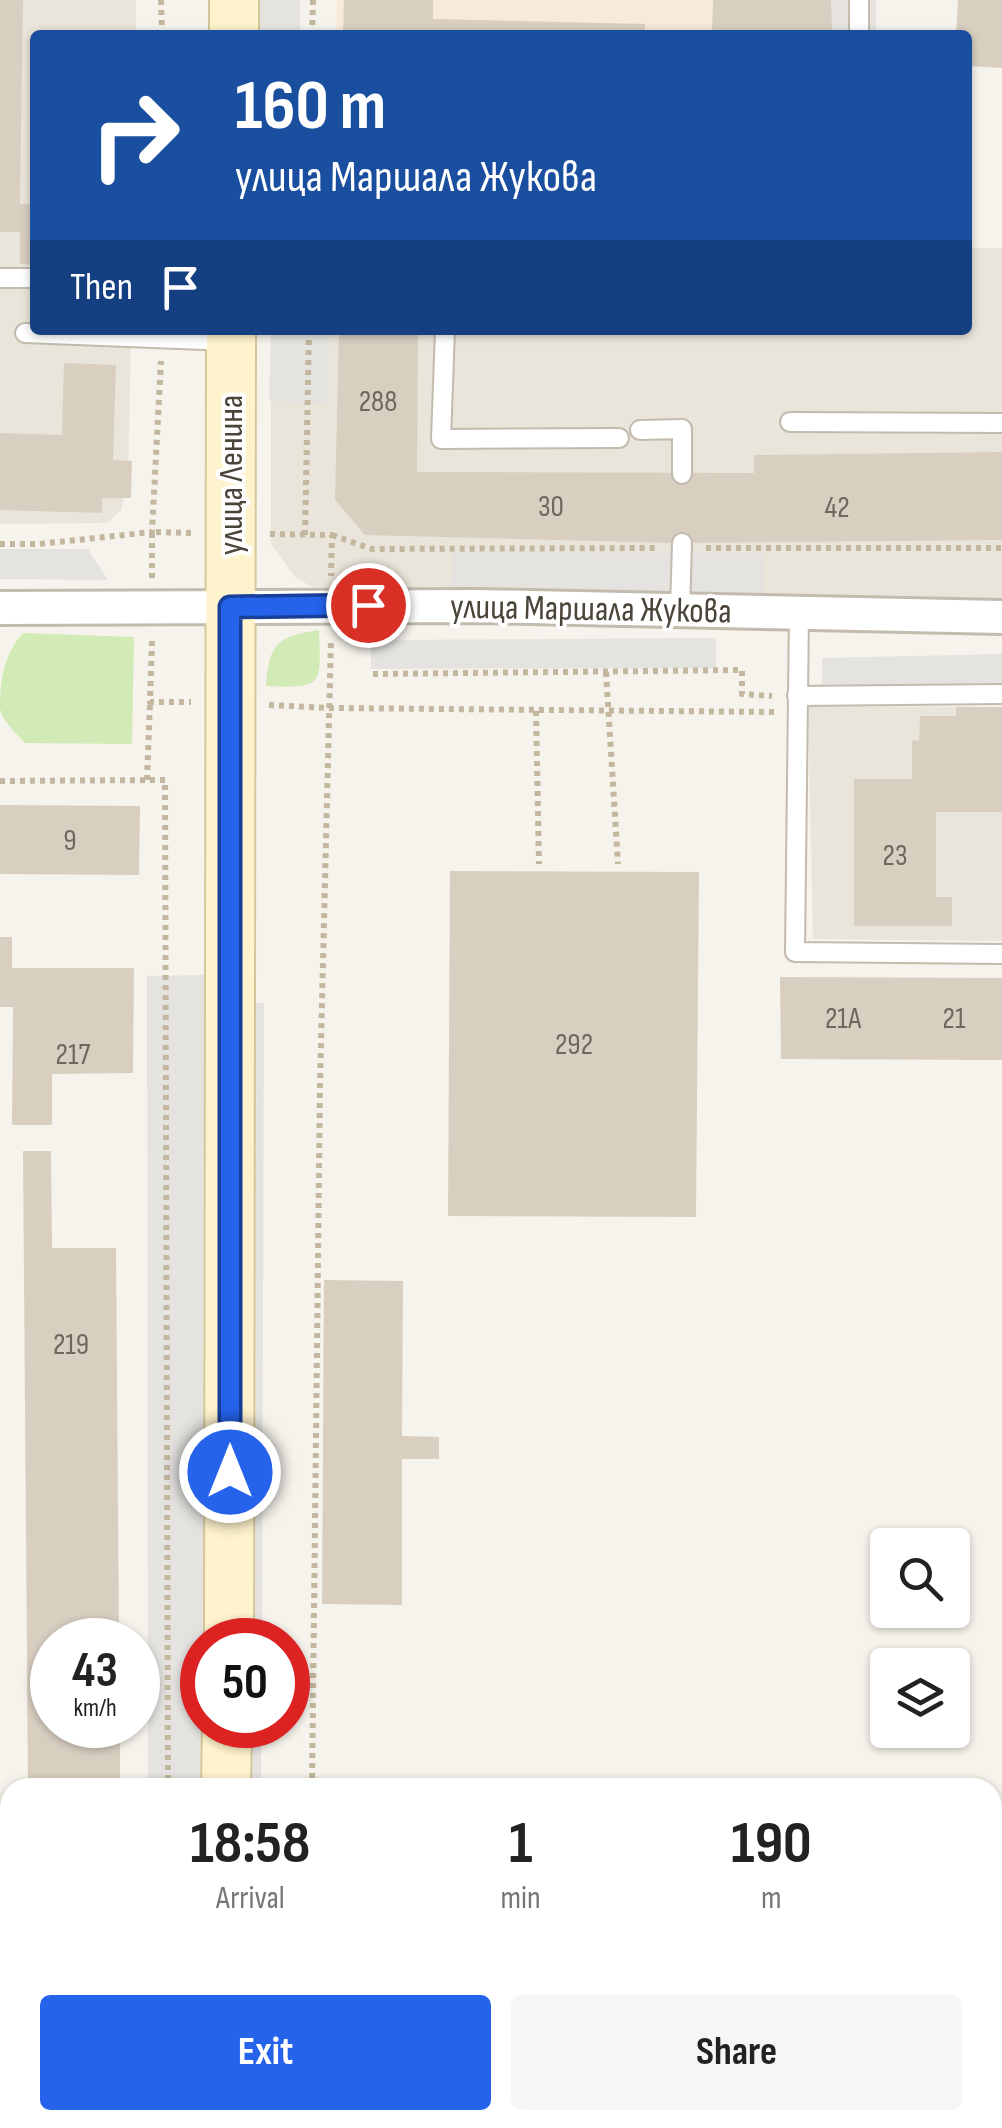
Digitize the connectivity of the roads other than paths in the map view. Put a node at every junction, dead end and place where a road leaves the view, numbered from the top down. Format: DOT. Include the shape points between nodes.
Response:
graph roads {
  1 [pos="234,0"];
  2 [pos="859,0"];
  3 [pos="234,30"];
  4 [pos="858,30"];
  5 [pos="0,278"];
  6 [pos="30,278"];
  7 [pos="26,333"];
  8 [pos="30,333"];
  9 [pos="80,335"];
  10 [pos="230,335"];
  11 [pos="445,335"];
  12 [pos="790,422"];
  13 [pos="1002,424"];
  14 [pos="640,430"];
  15 [pos="619,438"];
  16 [pos="682,474"];
  17 [pos="682,543"];
  18 [pos="230,607"];
  19 [pos="0,608"];
  20 [pos="680,610"];
  21 [pos="799,612"];
  22 [pos="1002,617"];
  23 [pos="1002,694"];
  24 [pos="796,704"];
  25 [pos="1002,954"];
  26 [pos="229,1618"];
  27 [pos="227,1748"];
  28 [pos="226,1778"];
  1 -- 3 [label="main road"];
  2 -- 4 [label="lane"];
  5 -- 6 [label="lane"];
  7 -- 8 [label="lane"];
  9 -- 10 [label="lane"];
  10 -- 18 [label="main road, улица Ленина"];
  11 -- 15 [label="lane" via="441,439"];
  12 -- 13 [label="lane"];
  14 -- 16 [label="lane" via="682,429"];
  17 -- 20 [label="lane"];
  18 -- 19 [label="street, улица Маршала Жукова"];
  18 -- 20 [label="street, улица Маршала Жукова"];
  18 -- 26 [label="main road, улица Ленина"];
  20 -- 21 [label="street, улица Маршала Жукова"];
  21 -- 22 [label="street, улица Маршала Жукова"];
  21 -- 24 [label="lane"];
  23 -- 24 [label="lane"];
  24 -- 25 [label="lane" via="795,952"];
  27 -- 28 [label="main road"];
}
